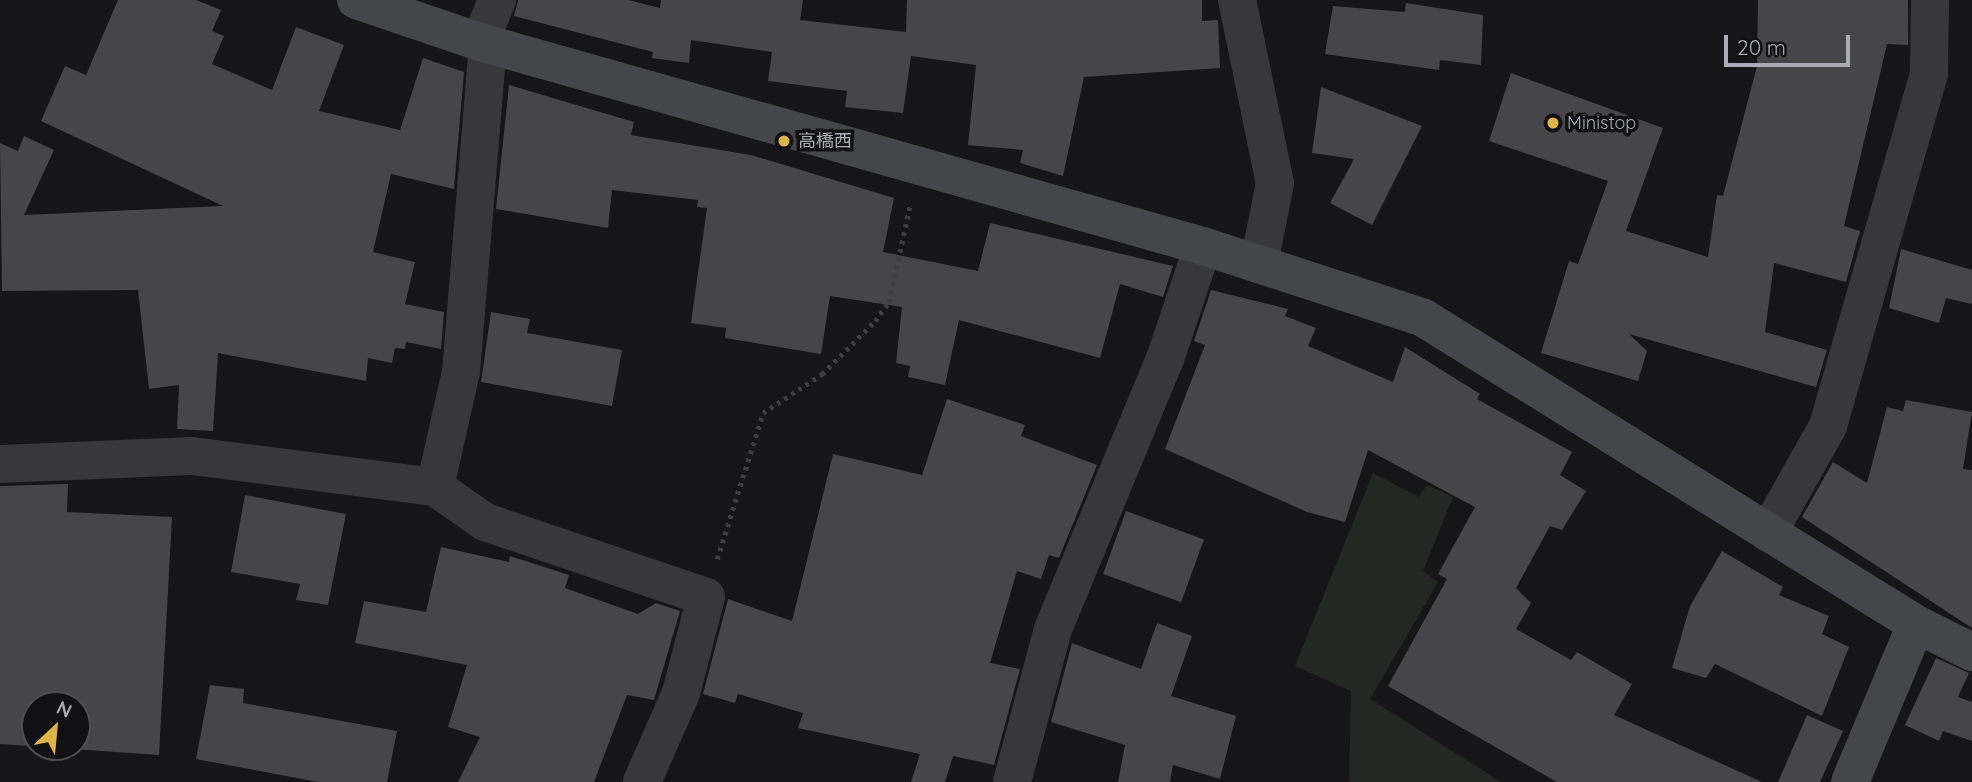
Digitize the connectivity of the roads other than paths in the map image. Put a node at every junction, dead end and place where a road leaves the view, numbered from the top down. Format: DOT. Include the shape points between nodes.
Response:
graph roads {
  1 [pos="356,0"];
  2 [pos="496,0"];
  3 [pos="1237,0"];
  4 [pos="1930,0"];
  5 [pos="484,43"];
  6 [pos="1203,246"];
  7 [pos="1259,264"];
  8 [pos="0,464"];
  9 [pos="435,487"];
  10 [pos="1768,533"];
  11 [pos="1916,624"];
  12 [pos="1972,652"];
  13 [pos="642,782"];
  14 [pos="1012,782"];
  15 [pos="1850,782"];
  1 -- 5 [label="street"];
  2 -- 5 [label="street"];
  3 -- 7 [label="street" via="1275,183"];
  4 -- 10 [label="street" via="1929,73 1828,426"];
  5 -- 6 [label="street"];
  5 -- 9 [label="street" via="461,372"];
  6 -- 7 [label="street"];
  6 -- 14 [label="street" via="1165,359 1053,629"];
  7 -- 10 [label="street" via="1422,317"];
  8 -- 9 [label="street" via="192,456"];
  9 -- 13 [label="street" via="485,522 706,597 681,693"];
  10 -- 11 [label="street"];
  11 -- 12 [label="street"];
  11 -- 15 [label="street"];
}
